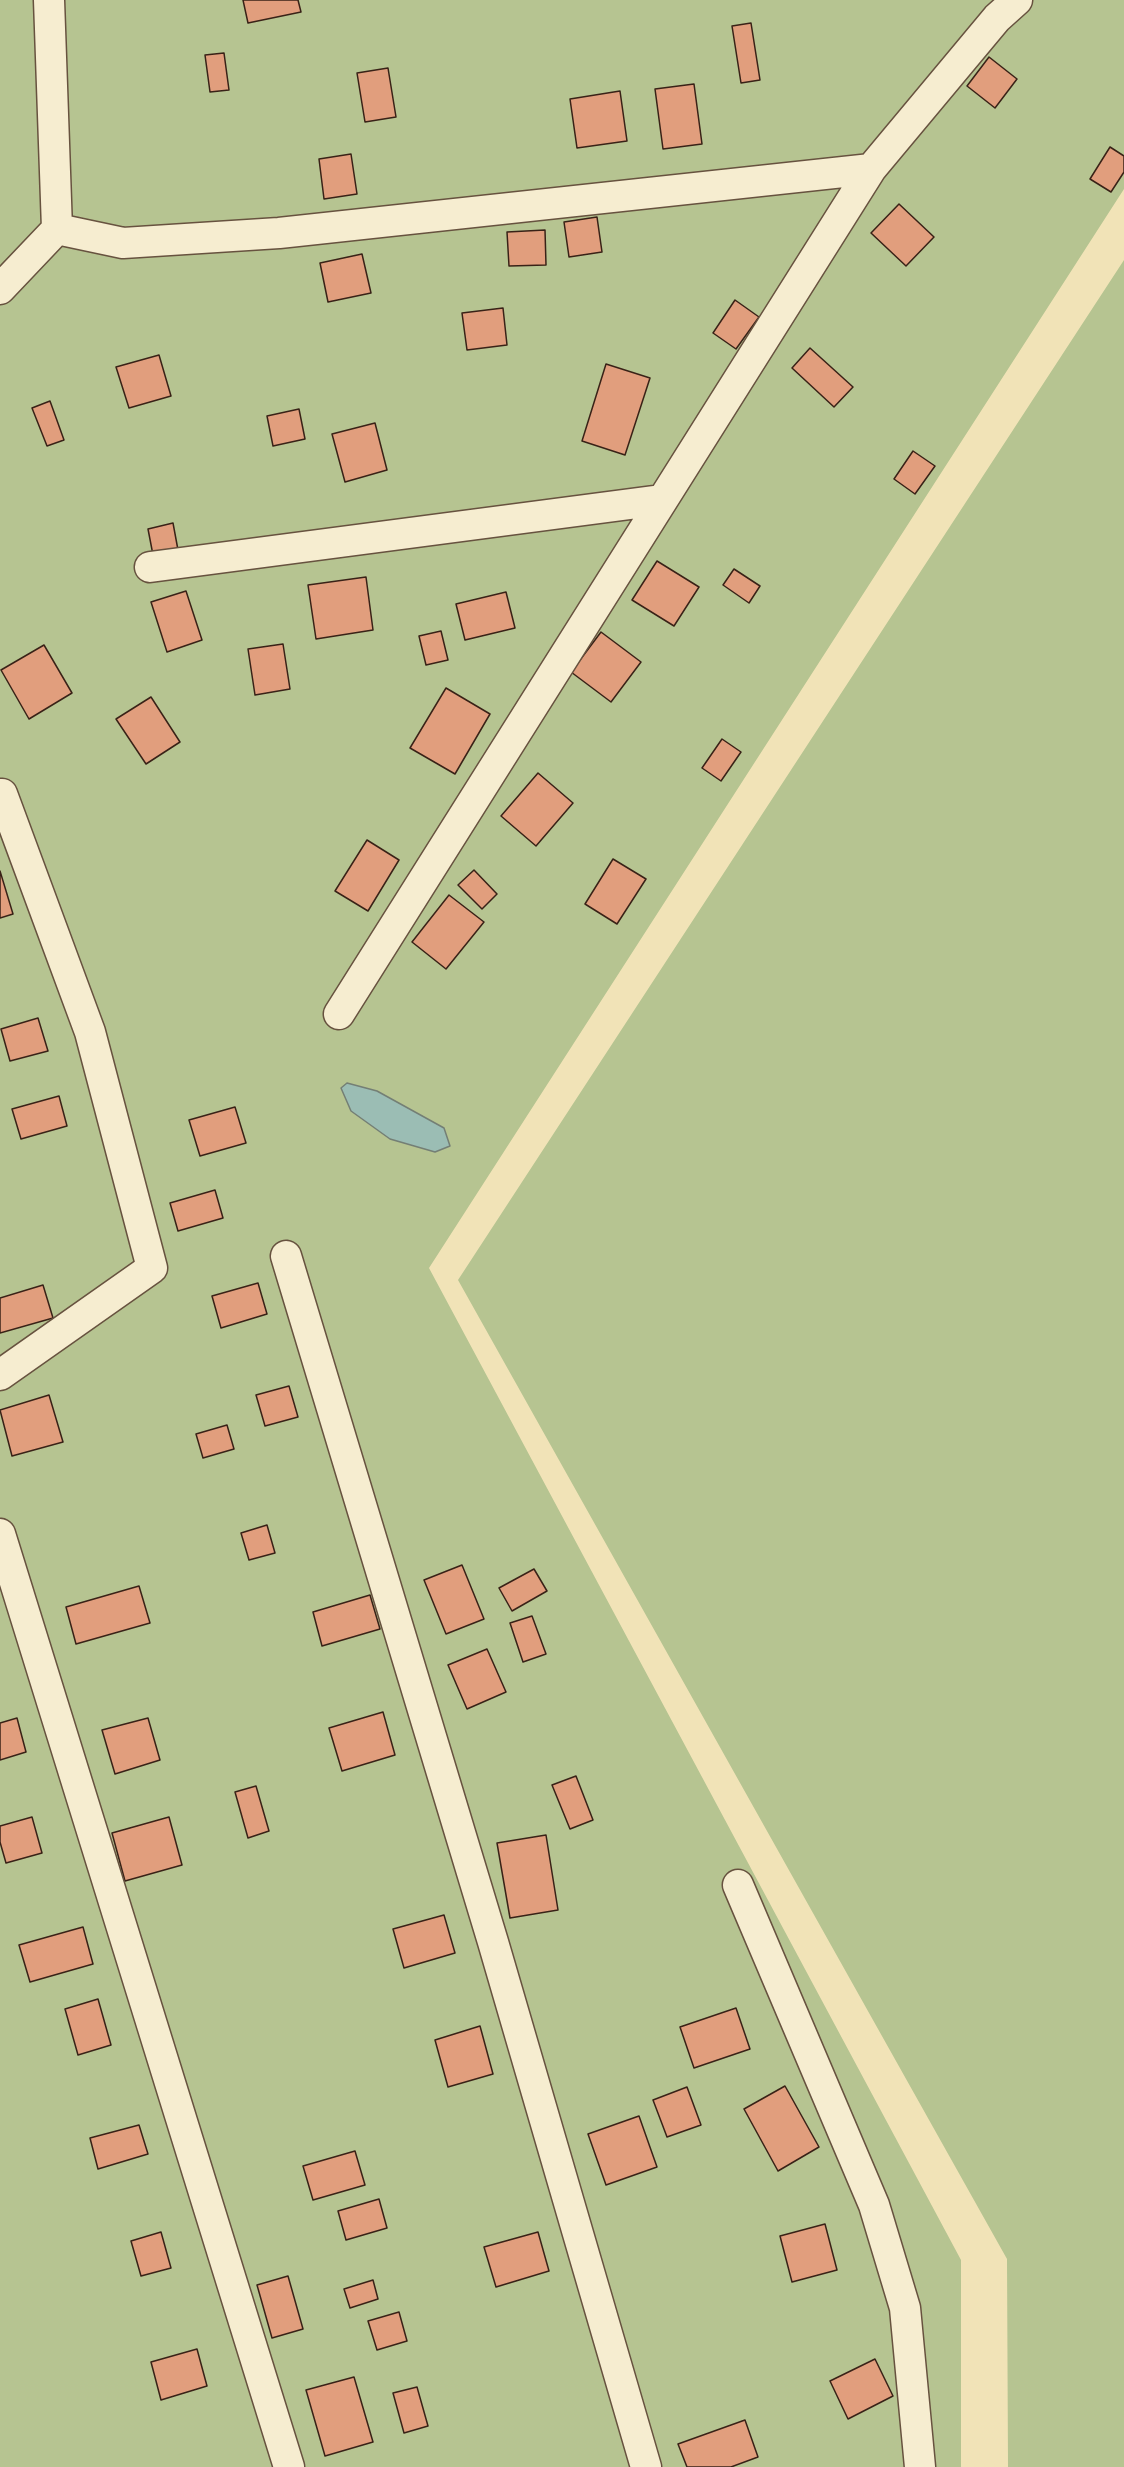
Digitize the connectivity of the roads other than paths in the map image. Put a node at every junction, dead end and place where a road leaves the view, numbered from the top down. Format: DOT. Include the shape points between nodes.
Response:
graph roads {
  1 [pos="50,0"];
  2 [pos="1017,0"];
  3 [pos="871,169"];
  4 [pos="57,229"];
  5 [pos="0,289"];
  6 [pos="661,500"];
  7 [pos="150,567"];
  8 [pos="2,794"];
  9 [pos="339,1014"];
  10 [pos="286,1256"];
  11 [pos="0,1375"];
  12 [pos="0,1534"];
  13 [pos="738,1885"];
  14 [pos="289,2467"];
  15 [pos="646,2467"];
  16 [pos="920,2467"];
  1 -- 4 [label="street"];
  2 -- 3 [label="street" via="997,18"];
  3 -- 4 [label="street" via="279,233 123,243"];
  3 -- 6 [label="street"];
  4 -- 5 [label="street"];
  6 -- 7 [label="street"];
  6 -- 9 [label="street"];
  8 -- 11 [label="street" via="90,1032 152,1268"];
  10 -- 15 [label="street" via="493,1941"];
  12 -- 14 [label="street"];
  13 -- 16 [label="street" via="874,2205 905,2308"];
}
